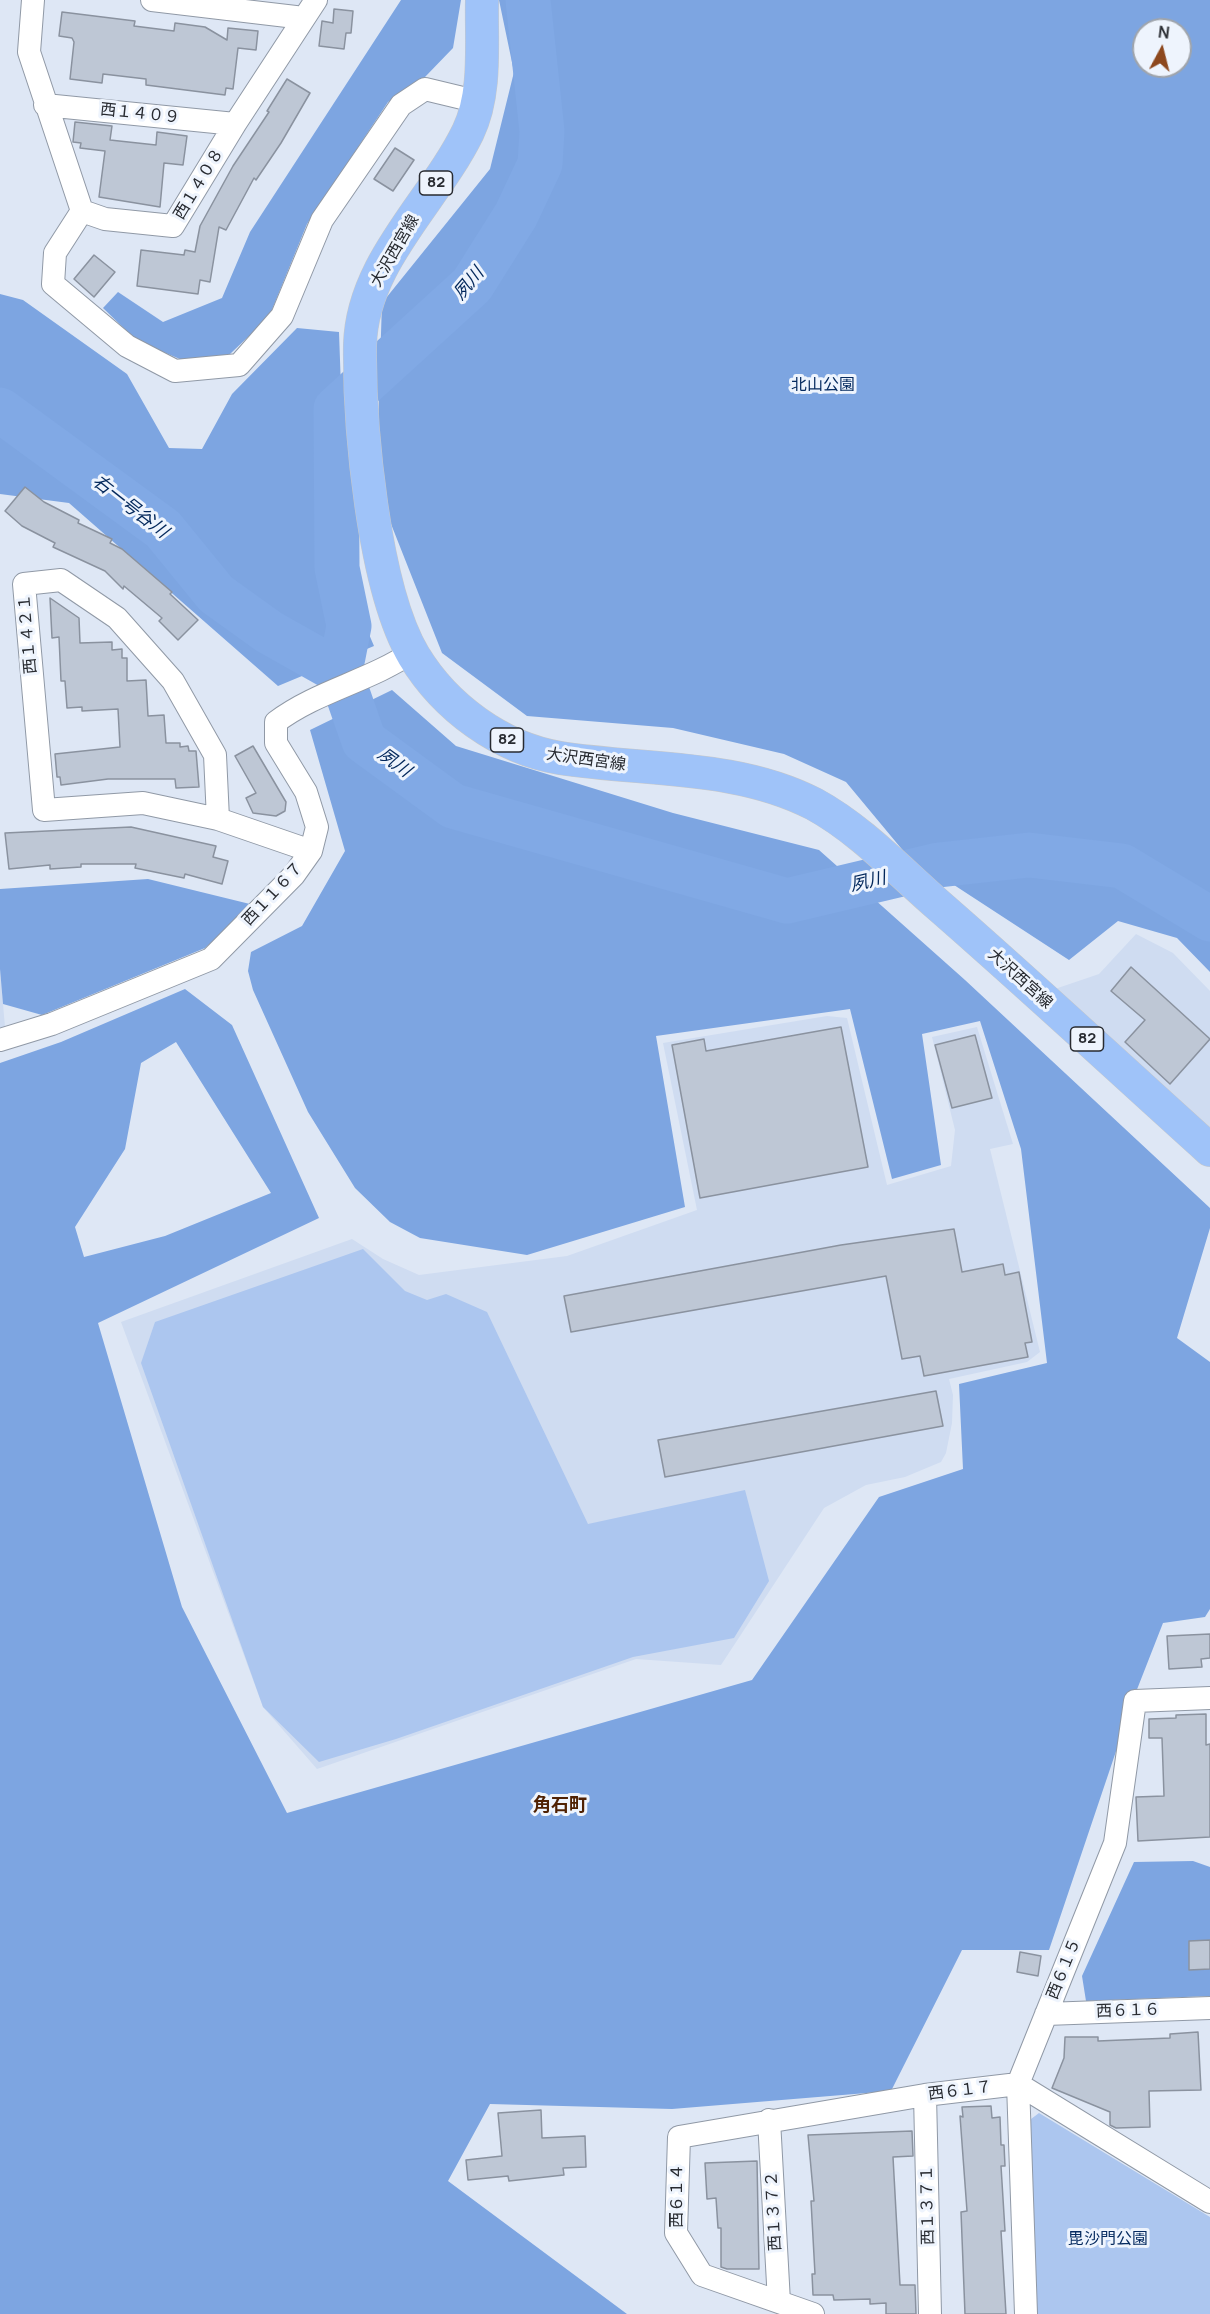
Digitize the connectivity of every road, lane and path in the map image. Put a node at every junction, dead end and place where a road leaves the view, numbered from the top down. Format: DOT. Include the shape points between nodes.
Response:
graph roads {
  1 [pos="33,0"];
  2 [pos="152,0"];
  3 [pos="482,0"];
  4 [pos="310,9"];
  5 [pos="479,102"];
  6 [pos="45,105"];
  7 [pos="235,124"];
  8 [pos="82,212"];
  9 [pos="400,661"];
  10 [pos="218,819"];
  11 [pos="311,851"];
  12 [pos="0,1040"];
  13 [pos="1210,1150"];
  14 [pos="1210,1698"];
  15 [pos="1210,2008"];
  16 [pos="1046,2014"];
  17 [pos="1018,2084"];
  18 [pos="925,2095"];
  19 [pos="770,2120"];
  20 [pos="679,2137"];
  21 [pos="1210,2202"];
  22 [pos="779,2302"];
  23 [pos="813,2314"];
  24 [pos="930,2314"];
  25 [pos="1026,2314"];
  1 -- 6 [label="street" via="29,52"];
  2 -- 4 [label="street"];
  3 -- 5 [label="main road, 大沢西宮線 / 82"];
  4 -- 7 [label="street, 西１４０８"];
  5 -- 8 [label="street" via="425,89 401,105 322,220 282,316 239,365 175,370 127,346 53,284 55,253"];
  5 -- 9 [label="main road, 大沢西宮線 / 82" via="468,132 380,271 362,319 360,358 367,472 395,609"];
  6 -- 7 [label="street, 西１４０９"];
  6 -- 8 [label="street"];
  7 -- 8 [label="street, 西１４０８" via="173,226 105,219"];
  9 -- 11 [label="street, 西１１６７" via="293,709 276,722 276,743 306,792 317,827"];
  9 -- 13 [label="main road, 大沢西宮線 / 82" via="432,682 481,725 520,747 564,758 754,781 814,805 861,838"];
  10 -- 10 [label="street, 西１４２１" via="215,755 173,681 117,618 61,580 24,584 44,810 143,804"];
  10 -- 11 [label="street, 西１４２１"];
  11 -- 12 [label="street, 西１１６７" via="294,875 211,959 52,1024"];
  14 -- 16 [label="street, 西６１５" via="1135,1701 1115,1843"];
  15 -- 16 [label="street, 西６１６"];
  16 -- 17 [label="street, 西６１５"];
  17 -- 18 [label="street, 西６１７"];
  17 -- 21 [label="street"];
  17 -- 25 [label="street, 西６１５"];
  18 -- 19 [label="street, 西６１７"];
  18 -- 24 [label="street, 西１３７１"];
  19 -- 20 [label="street, 西６１７"];
  19 -- 22 [label="street, 西１３７２"];
  20 -- 22 [label="street, 西６１４" via="676,2233 702,2275"];
  22 -- 23 [label="street, 西６１４"];
}
